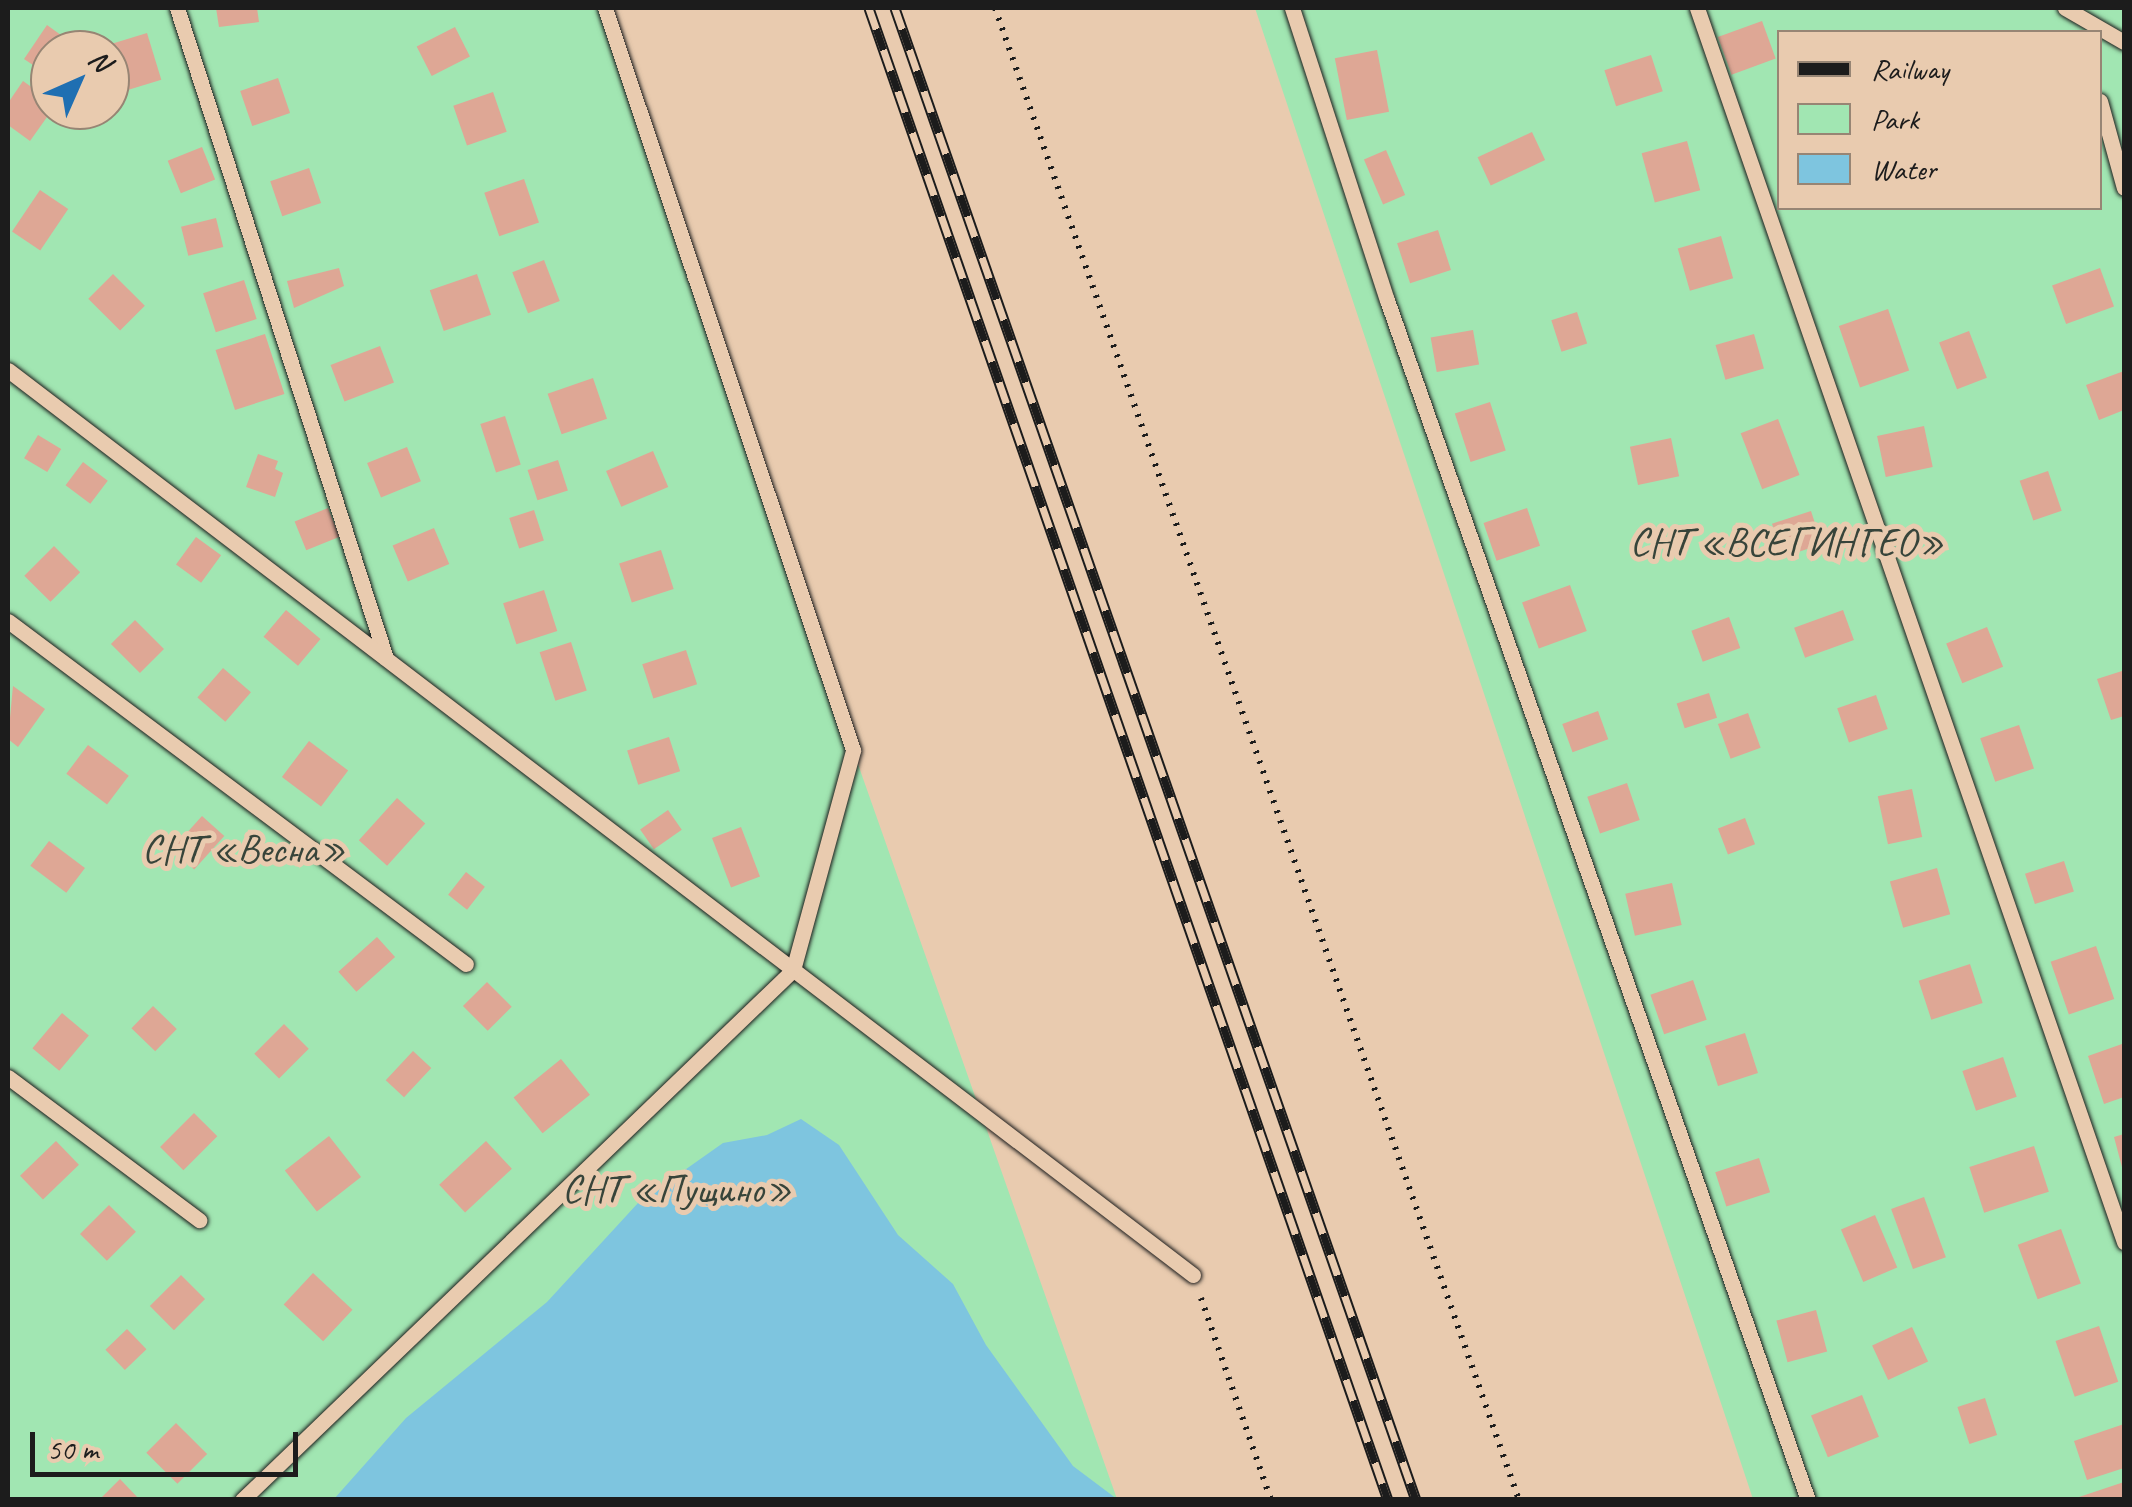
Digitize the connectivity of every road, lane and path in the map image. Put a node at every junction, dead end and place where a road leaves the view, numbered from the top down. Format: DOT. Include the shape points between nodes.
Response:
graph roads {
  1 [pos="177,8"];
  2 [pos="604,8"];
  3 [pos="995,8"];
  4 [pos="1292,8"];
  5 [pos="1697,8"];
  6 [pos="2070,10"];
  7 [pos="2124,42"];
  8 [pos="2102,108"];
  9 [pos="2124,188"];
  10 [pos="8,370"];
  11 [pos="8,621"];
  12 [pos="386,658"];
  13 [pos="466,964"];
  14 [pos="794,970"];
  15 [pos="8,1077"];
  16 [pos="200,1220"];
  17 [pos="2124,1242"];
  18 [pos="1192,1275"];
  19 [pos="242,1500"];
  20 [pos="1271,1500"];
  21 [pos="1519,1500"];
  22 [pos="1808,1500"];
  1 -- 12 [label="lane"];
  2 -- 14 [label="lane" via="853,750"];
  3 -- 21 [label="path"];
  4 -- 22 [label="lane" via="1413,376"];
  5 -- 17 [label="lane"];
  6 -- 7 [label="lane"];
  8 -- 9 [label="lane"];
  10 -- 12 [label="lane"];
  11 -- 13 [label="lane"];
  12 -- 14 [label="lane"];
  14 -- 18 [label="lane"];
  14 -- 19 [label="lane"];
  15 -- 16 [label="lane"];
  18 -- 20 [label="path"];
}
